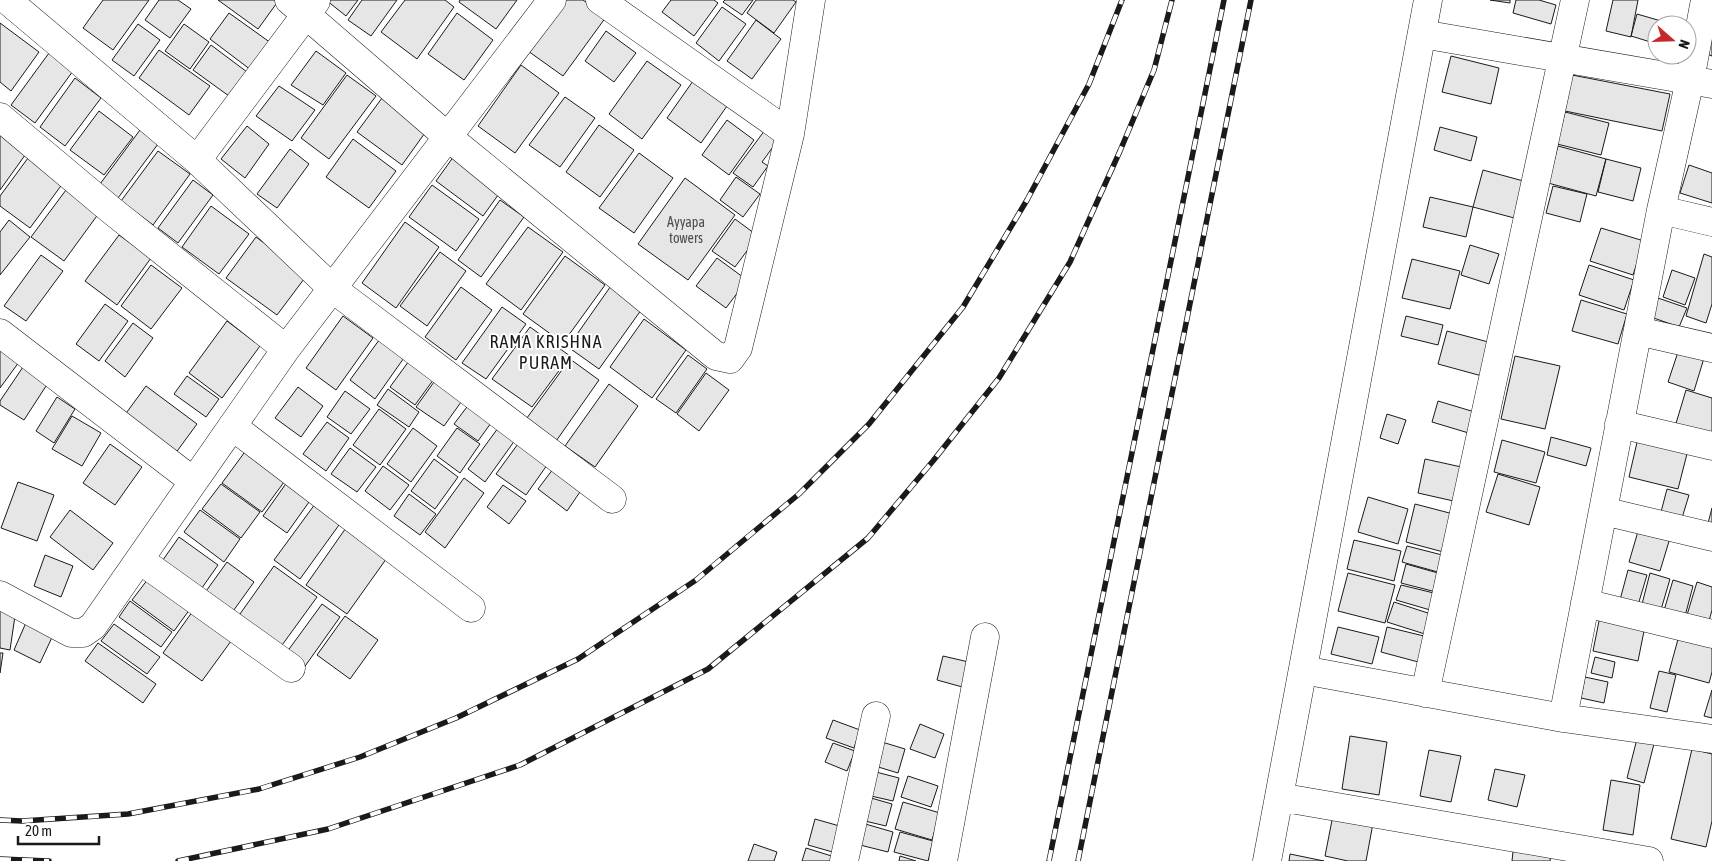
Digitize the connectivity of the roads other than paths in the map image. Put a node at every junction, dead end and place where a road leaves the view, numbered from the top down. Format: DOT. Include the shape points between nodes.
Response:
graph roads {
  1 [pos="7,0"];
  2 [pos="552,0"];
  3 [pos="600,0"];
  4 [pos="811,0"];
  5 [pos="1428,0"];
  6 [pos="1575,0"];
  7 [pos="1705,0"];
  8 [pos="304,5"];
  9 [pos="1422,34"];
  10 [pos="1563,58"];
  11 [pos="1701,82"];
  12 [pos="0,117"];
  13 [pos="790,134"];
  14 [pos="448,137"];
  15 [pos="197,160"];
  16 [pos="1661,210"];
  17 [pos="1712,222"];
  18 [pos="333,289"];
  19 [pos="1638,331"];
  20 [pos="0,333"];
  21 [pos="1712,348"];
  22 [pos="286,349"];
  23 [pos="1620,424"];
  24 [pos="232,426"];
  25 [pos="1712,446"];
  26 [pos="193,481"];
  27 [pos="612,499"];
  28 [pos="1603,511"];
  29 [pos="1712,537"];
  30 [pos="140,560"];
  31 [pos="0,595"];
  32 [pos="1585,603"];
  33 [pos="471,608"];
  34 [pos="1712,634"];
  35 [pos="985,637"];
  36 [pos="291,668"];
  37 [pos="1303,670"];
  38 [pos="1426,694"];
  39 [pos="876,716"];
  40 [pos="1563,718"];
  41 [pos="1712,739"];
  42 [pos="1279,797"];
  43 [pos="844,861"];
  44 [pos="943,861"];
  45 [pos="1267,861"];
  46 [pos="1649,861"];
  1 -- 15 [label="street"];
  2 -- 14 [label="street"];
  3 -- 13 [label="street"];
  4 -- 13 [label="street"];
  5 -- 9 [label="street"];
  6 -- 10 [label="street"];
  7 -- 11 [label="street"];
  8 -- 14 [label="street"];
  8 -- 15 [label="street"];
  9 -- 10 [label="street"];
  9 -- 37 [label="street"];
  10 -- 11 [label="street"];
  10 -- 38 [label="street"];
  11 -- 16 [label="street"];
  12 -- 22 [label="street"];
  13 -- 14 [label="street" via="738,348 730,359 716,356"];
  14 -- 18 [label="street"];
  15 -- 18 [label="street"];
  16 -- 17 [label="street"];
  16 -- 19 [label="street"];
  18 -- 22 [label="street"];
  18 -- 27 [label="street"];
  19 -- 21 [label="street"];
  19 -- 23 [label="street"];
  20 -- 26 [label="street"];
  22 -- 24 [label="street"];
  23 -- 25 [label="street"];
  23 -- 28 [label="street"];
  24 -- 26 [label="street"];
  24 -- 33 [label="street"];
  26 -- 30 [label="street"];
  28 -- 29 [label="street"];
  28 -- 32 [label="street"];
  30 -- 31 [label="street" via="93,626 83,633 71,633"];
  30 -- 36 [label="street"];
  32 -- 34 [label="street"];
  32 -- 40 [label="street"];
  35 -- 44 [label="street"];
  37 -- 38 [label="street"];
  37 -- 42 [label="street"];
  38 -- 40 [label="street"];
  39 -- 43 [label="street"];
  40 -- 41 [label="street"];
  42 -- 45 [label="street"];
  42 -- 46 [label="street"];
}
